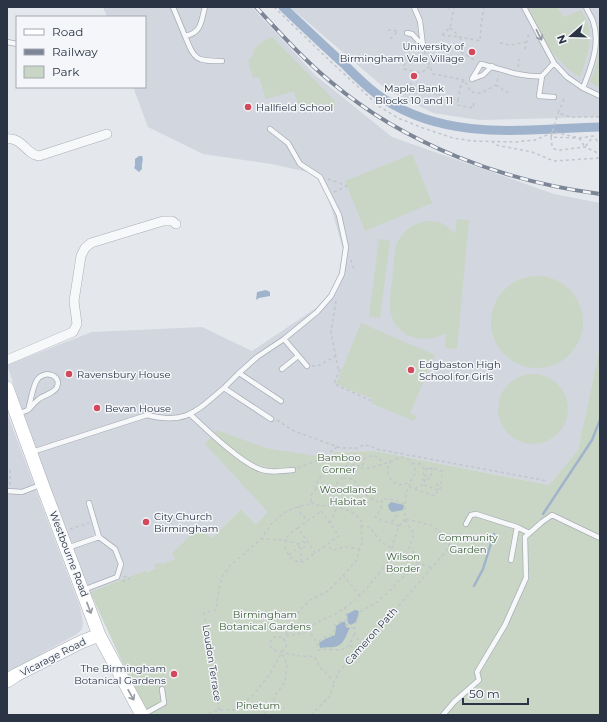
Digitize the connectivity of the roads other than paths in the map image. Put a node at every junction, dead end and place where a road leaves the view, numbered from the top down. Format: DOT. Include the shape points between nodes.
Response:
graph roads {
  1 [pos="173,7"];
  2 [pos="205,7"];
  3 [pos="414,7"];
  4 [pos="524,7"];
  5 [pos="586,7"];
  6 [pos="421,32"];
  7 [pos="185,36"];
  8 [pos="222,61"];
  9 [pos="554,64"];
  10 [pos="492,66"];
  11 [pos="542,76"];
  12 [pos="583,88"];
  13 [pos="554,96"];
  14 [pos="600,96"];
  15 [pos="270,129"];
  16 [pos="107,134"];
  17 [pos="7,139"];
  18 [pos="176,224"];
  19 [pos="284,339"];
  20 [pos="298,356"];
  21 [pos="7,360"];
  22 [pos="307,366"];
  23 [pos="282,370"];
  24 [pos="239,373"];
  25 [pos="7,388"];
  26 [pos="224,388"];
  27 [pos="281,401"];
  28 [pos="22,412"];
  29 [pos="191,415"];
  30 [pos="271,419"];
  31 [pos="31,453"];
  32 [pos="293,470"];
  33 [pos="42,484"];
  34 [pos="9,491"];
  35 [pos="89,503"];
  36 [pos="466,524"];
  37 [pos="517,527"];
  38 [pos="529,533"];
  39 [pos="99,537"];
  40 [pos="600,538"];
  41 [pos="67,548"];
  42 [pos="511,560"];
  43 [pos="83,590"];
  44 [pos="100,635"];
  45 [pos="7,681"];
  46 [pos="162,689"];
  47 [pos="142,715"];
  48 [pos="443,715"];
  1 -- 7 [label="lane"];
  2 -- 7 [label="lane" via="197,32"];
  3 -- 6 [label="lane" via="420,21"];
  4 -- 9 [label="lane, one-way"];
  5 -- 12 [label="lane" via="593,22 595,38 594,57"];
  6 -- 6 [label="lane" via="423,46 409,34"];
  7 -- 8 [label="lane" via="196,58"];
  9 -- 11 [label="lane"];
  9 -- 12 [label="lane"];
  10 -- 10 [label="lane" via="483,75 472,79 481,64"];
  10 -- 11 [label="lane" via="532,77"];
  11 -- 13 [label="lane" via="539,96"];
  12 -- 14 [label="lane"];
  15 -- 19 [label="lane" via="288,143 300,164 320,177 339,215 346,247 342,274 332,296"];
  16 -- 17 [label="street" via="39,156 30,153 25,145"];
  18 -- 21 [label="street" via="172,221 163,221 147,229 91,243 81,256 74,301 77,324 73,332"];
  19 -- 20 [label="lane"];
  19 -- 24 [label="lane"];
  20 -- 22 [label="lane"];
  20 -- 23 [label="lane"];
  24 -- 26 [label="lane"];
  24 -- 27 [label="lane"];
  25 -- 28 [label="main road, Westbourne Road"];
  26 -- 29 [label="lane"];
  26 -- 30 [label="lane"];
  28 -- 28 [label="lane" via="37,379 46,374 54,376 57,381 55,390"];
  28 -- 31 [label="main road, Westbourne Road"];
  29 -- 31 [label="lane" via="161,418 147,415"];
  29 -- 32 [label="lane" via="252,466 274,472"];
  31 -- 33 [label="main road, Westbourne Road"];
  33 -- 34 [label="lane" via="22,492"];
  33 -- 41 [label="main road, Westbourne Road"];
  35 -- 39 [label="lane"];
  36 -- 37 [label="lane" via="471,515 476,514"];
  37 -- 38 [label="lane"];
  37 -- 42 [label="lane"];
  38 -- 40 [label="lane" via="552,516"];
  38 -- 48 [label="lane" via="525,537 526,578 505,626 477,672 479,680"];
  39 -- 41 [label="lane"];
  39 -- 43 [label="lane" via="115,550 121,564 117,577"];
  41 -- 43 [label="main road, Westbourne Road"];
  43 -- 44 [label="main road, Westbourne Road, one-way"];
  44 -- 45 [label="main road, Vicarage Road" via="81,642"];
  44 -- 47 [label="main road, Westbourne Road, one-way"];
  46 -- 47 [label="lane" via="164,703"];
}
